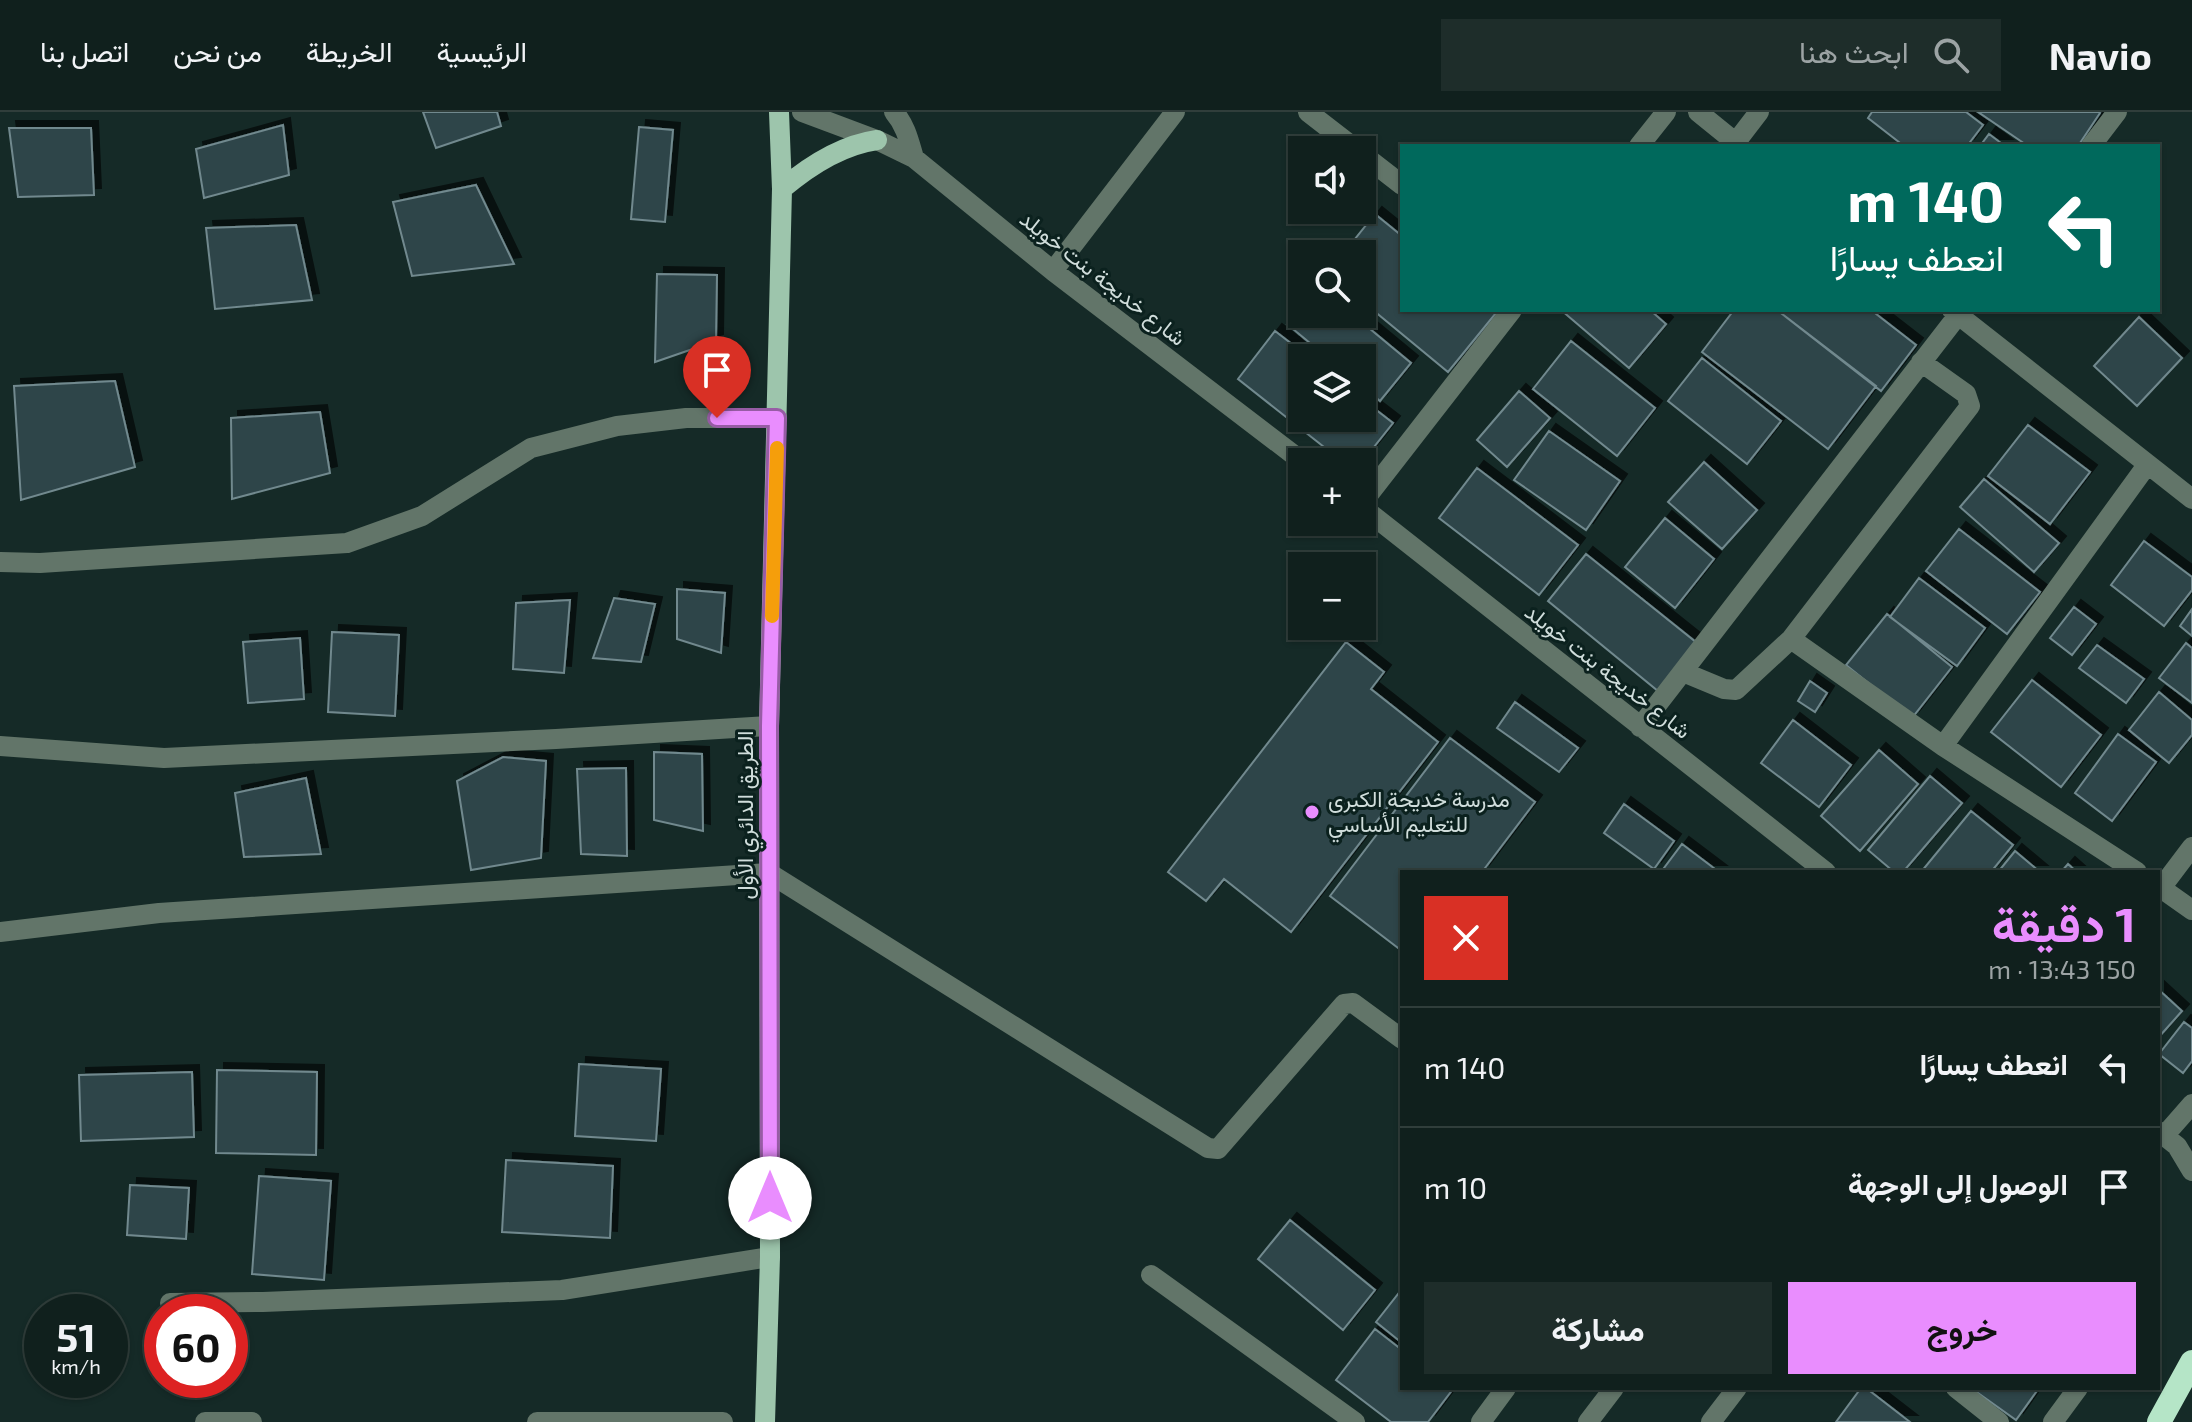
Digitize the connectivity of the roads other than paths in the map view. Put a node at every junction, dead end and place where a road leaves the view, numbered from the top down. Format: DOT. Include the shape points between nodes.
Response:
graph roads {
  1 [pos="779,112"];
  2 [pos="802,112"];
  3 [pos="894,112"];
  4 [pos="1175,112"];
  5 [pos="1308,112"];
  6 [pos="1666,112"];
  7 [pos="1698,112"];
  8 [pos="1759,112"];
  9 [pos="2117,112"];
  10 [pos="1339,136"];
  11 [pos="877,140"];
  12 [pos="1641,144"];
  13 [pos="1738,144"];
  14 [pos="2093,144"];
  15 [pos="914,158"];
  16 [pos="1376,165"];
  17 [pos="1400,183"];
  18 [pos="782,189"];
  19 [pos="1053,271"];
  20 [pos="1510,312"];
  21 [pos="1957,312"];
  22 [pos="1921,362"];
  23 [pos="777,418"];
  24 [pos="1288,451"];
  25 [pos="2147,465"];
  26 [pos="1376,487"];
  27 [pos="2192,499"];
  28 [pos="1376,516"];
  29 [pos="0,562"];
  30 [pos="1791,639"];
  31 [pos="1683,672"];
  32 [pos="769,726"];
  33 [pos="1640,727"];
  34 [pos="0,746"];
  35 [pos="1943,746"];
  36 [pos="2192,847"];
  37 [pos="1823,870"];
  38 [pos="2134,870"];
  39 [pos="769,873"];
  40 [pos="2160,887"];
  41 [pos="2192,910"];
  42 [pos="0,932"];
  43 [pos="1400,1038"];
  44 [pos="2192,1104"];
  45 [pos="2173,1139"];
  46 [pos="2192,1171"];
  47 [pos="770,1257"];
  48 [pos="1151,1275"];
  49 [pos="248,1302"];
  50 [pos="2192,1362"];
  51 [pos="1505,1390"];
  52 [pos="1612,1390"];
  53 [pos="1735,1390"];
  54 [pos="1959,1390"];
  55 [pos="2077,1390"];
  56 [pos="205,1422"];
  57 [pos="252,1422"];
  58 [pos="537,1422"];
  59 [pos="723,1422"];
  60 [pos="765,1422"];
  61 [pos="1355,1422"];
  62 [pos="1481,1422"];
  63 [pos="1588,1422"];
  64 [pos="1711,1422"];
  65 [pos="1999,1422"];
  66 [pos="2053,1422"];
  67 [pos="2159,1422"];
  1 -- 18 [label="main road, الطريق الدائري الأول"];
  2 -- 11 [label="street, شارع خديجة بنت خويلد"];
  3 -- 15 [label="street"];
  4 -- 19 [label="street"];
  5 -- 10 [label="street"];
  6 -- 12 [label="street"];
  7 -- 13 [label="street"];
  8 -- 13 [label="street"];
  9 -- 14 [label="street"];
  11 -- 15 [label="street, شارع خديجة بنت خويلد"];
  11 -- 18 [label="main road" via="824,159"];
  15 -- 19 [label="street, شارع خديجة بنت خويلد"];
  16 -- 17 [label="street"];
  18 -- 23 [label="main road, الطريق الدائري الأول"];
  19 -- 24 [label="street, شارع خديجة بنت خويلد"];
  20 -- 26 [label="street"];
  21 -- 22 [label="street"];
  21 -- 25 [label="street"];
  22 -- 30 [label="street" via="1966,394 1970,406"];
  22 -- 31 [label="street"];
  23 -- 29 [label="street" via="686,418 617,426 531,448 422,516 347,543"];
  23 -- 32 [label="main road, الطريق الدائري الأول"];
  25 -- 27 [label="street"];
  25 -- 35 [label="street"];
  28 -- 33 [label="street, شارع خديجة بنت خويلد"];
  30 -- 31 [label="street" via="1736,690"];
  30 -- 35 [label="street"];
  31 -- 33 [label="street"];
  32 -- 34 [label="street" via="164,758"];
  32 -- 39 [label="main road, الطريق الدائري الأول"];
  33 -- 37 [label="street, شارع خديجة بنت خويلد"];
  35 -- 38 [label="street"];
  36 -- 40 [label="street"];
  39 -- 42 [label="street" via="159,913"];
  39 -- 43 [label="street" via="1208,1148 1218,1149 1344,1004 1353,1003"];
  39 -- 47 [label="main road, الطريق الدائري الأول"];
  40 -- 41 [label="street"];
  44 -- 45 [label="street"];
  45 -- 46 [label="street"];
  47 -- 49 [label="street" via="562,1290"];
  47 -- 60 [label="main road, الطريق الدائري الأول"];
  48 -- 61 [label="street"];
  50 -- 67 [label="highway"];
  51 -- 62 [label="street"];
  52 -- 63 [label="street"];
  53 -- 64 [label="street"];
  54 -- 65 [label="street"];
  55 -- 66 [label="street"];
  56 -- 57 [label="street"];
  58 -- 59 [label="street"];
}
